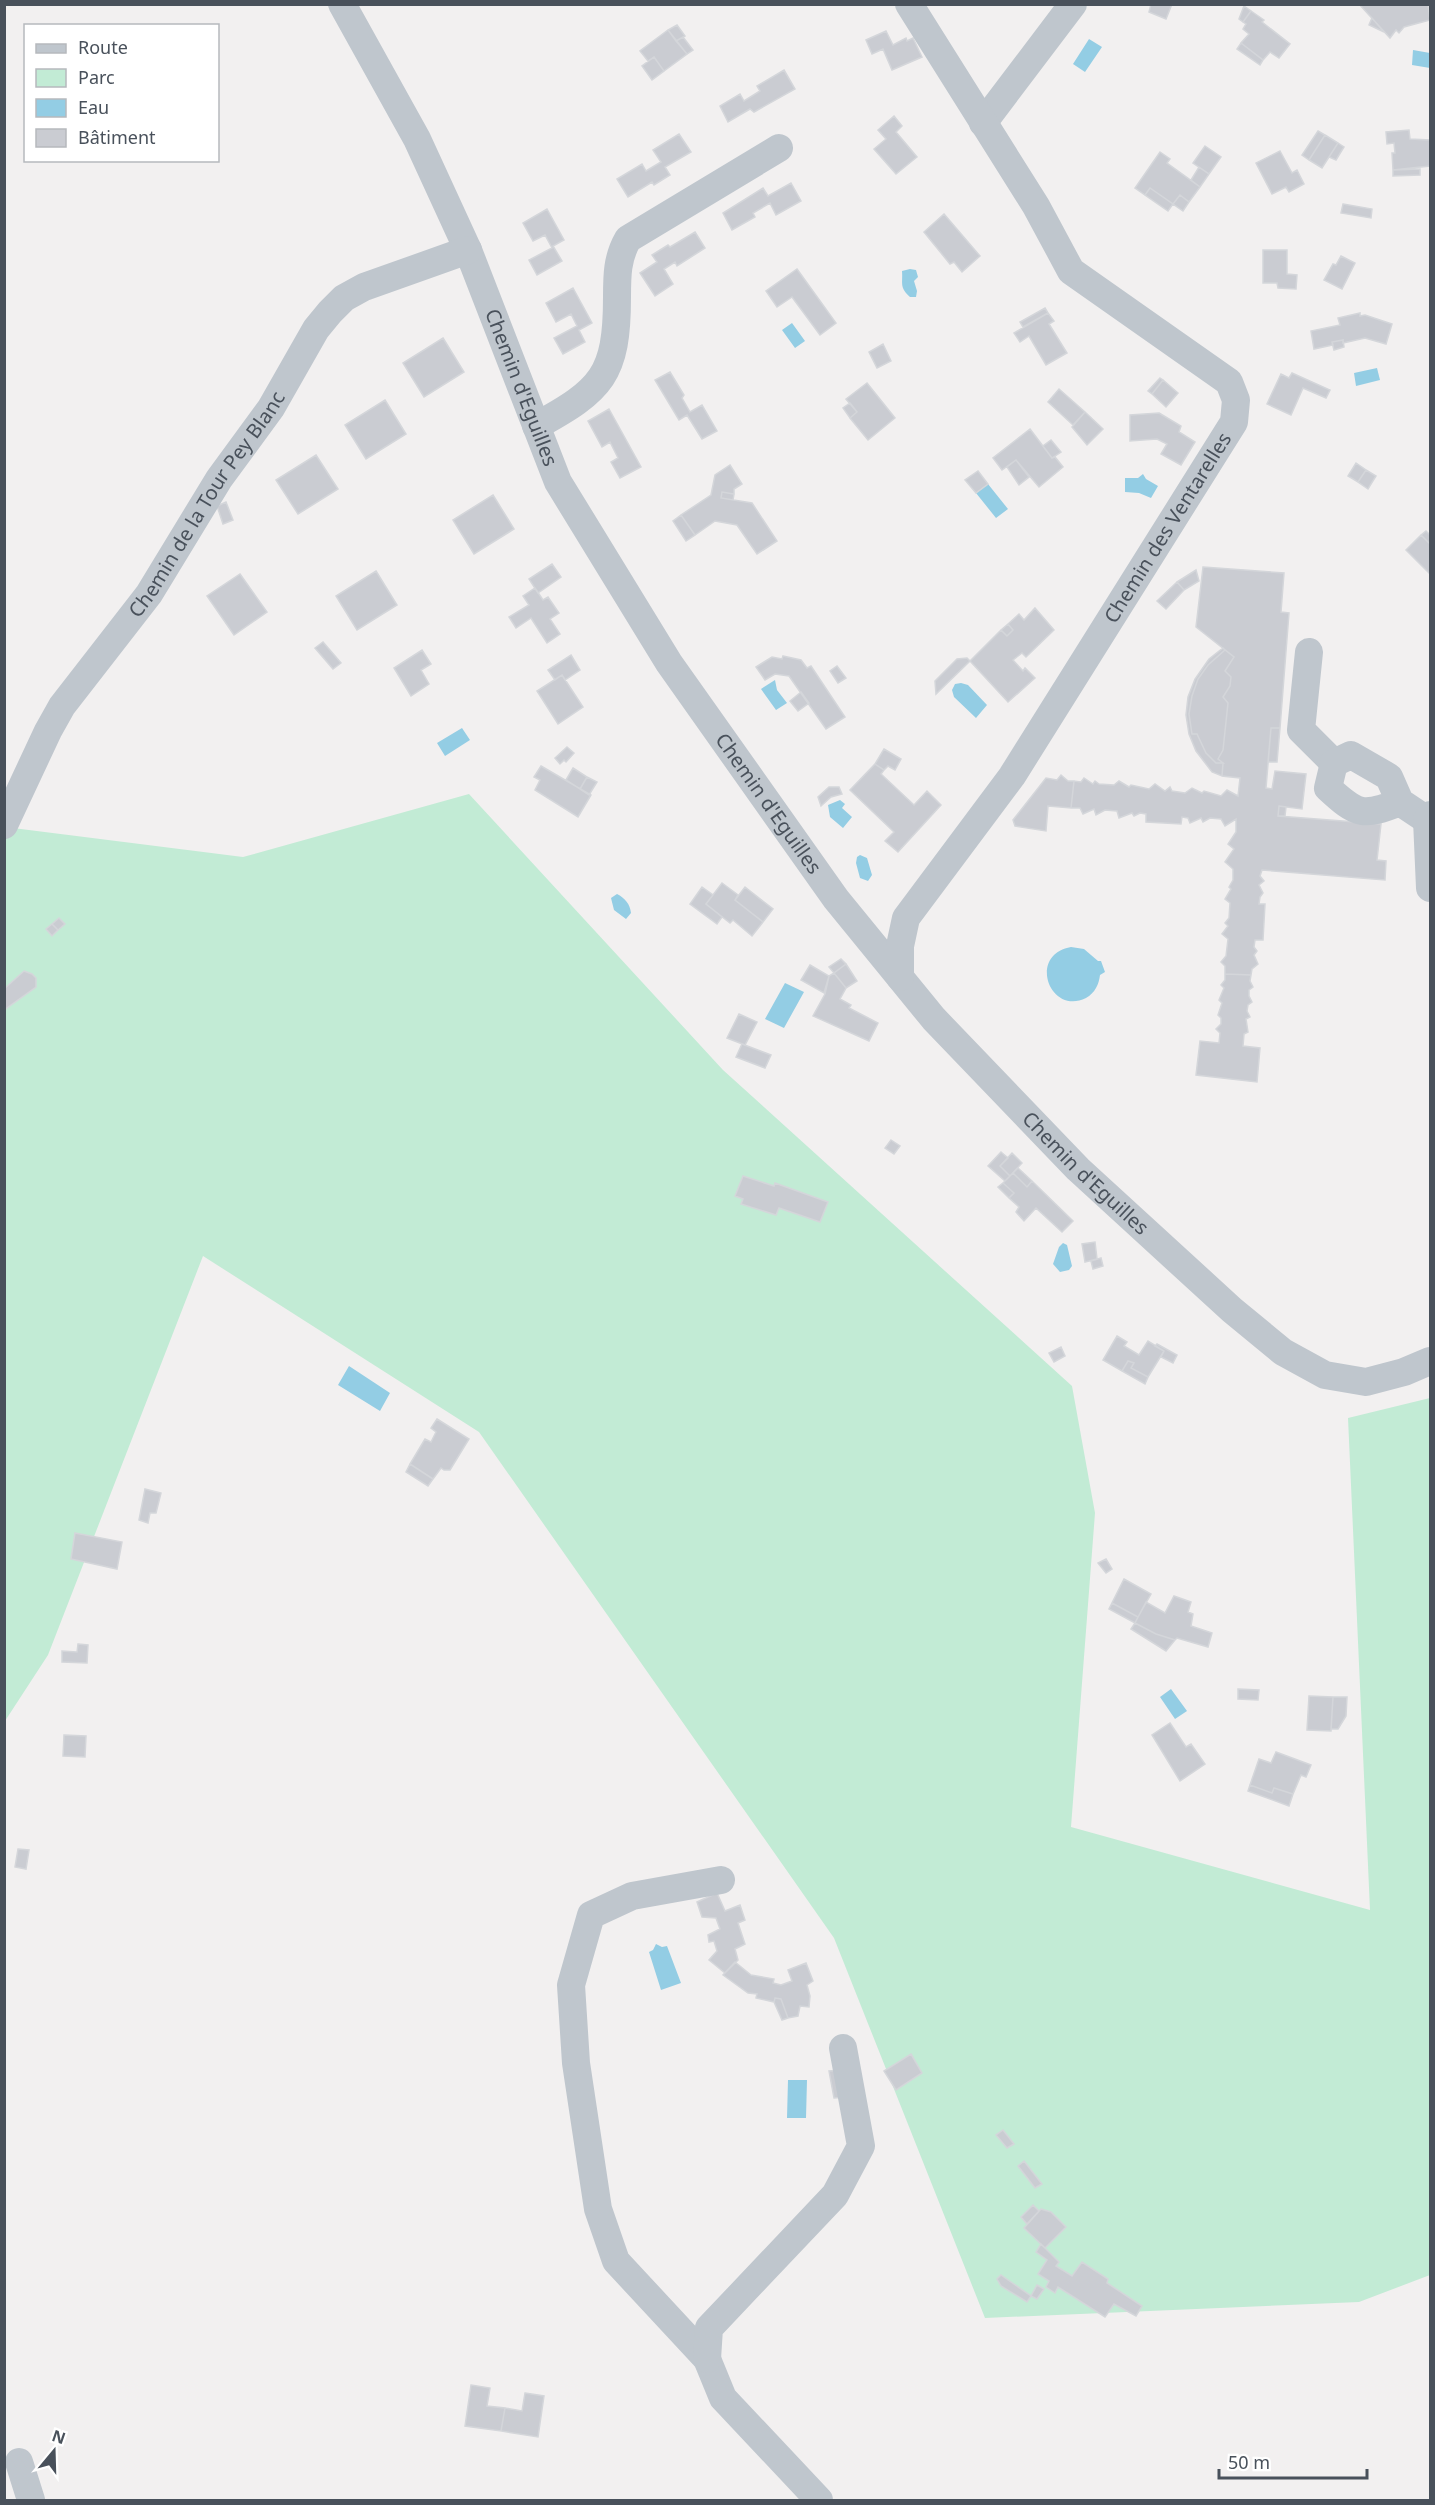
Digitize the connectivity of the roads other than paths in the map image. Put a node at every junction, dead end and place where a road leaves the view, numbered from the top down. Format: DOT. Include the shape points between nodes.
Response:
graph roads {
  1 [pos="342,4"];
  2 [pos="909,4"];
  3 [pos="1073,4"];
  4 [pos="983,123"];
  5 [pos="779,148"];
  6 [pos="468,250"];
  7 [pos="536,426"];
  8 [pos="1309,652"];
  9 [pos="1334,764"];
  10 [pos="1400,802"];
  11 [pos="1429,817"];
  12 [pos="4,825"];
  13 [pos="1431,888"];
  14 [pos="900,977"];
  15 [pos="1431,1361"];
  16 [pos="721,1880"];
  17 [pos="843,2048"];
  18 [pos="707,2359"];
  19 [pos="19,2462"];
  20 [pos="31,2500"];
  21 [pos="819,2500"];
  1 -- 6 [label="street, Chemin d'Eguilles" via="417,139"];
  2 -- 4 [label="street, Chemin des Ventarelles"];
  3 -- 4 [label="street"];
  4 -- 14 [label="street, Chemin des Ventarelles" via="1036,206 1071,271 1229,382 1236,400 1234,422 1012,776 906,918 900,946"];
  5 -- 7 [label="street" via="628,239 620,253 617,272 617,329 610,364 597,384 571,407"];
  6 -- 7 [label="street, Chemin d'Eguilles"];
  6 -- 12 [label="street, Chemin de la Tour Pey Blanc" via="364,287 344,298 316,329 271,408 219,479 149,594 62,706"];
  7 -- 14 [label="street, Chemin d'Eguilles" via="558,482 669,663 836,899"];
  8 -- 9 [label="street" via="1301,730"];
  9 -- 10 [label="street" via="1351,755 1380,771 1389,777"];
  9 -- 10 [label="street" via="1328,788 1349,807 1374,813"];
  10 -- 11 [label="street"];
  11 -- 13 [label="street"];
  14 -- 15 [label="street, Chemin d'Eguilles" via="934,1019 1078,1169 1283,1352 1325,1375 1366,1382"];
  16 -- 18 [label="street" via="633,1896 591,1915 571,1985 576,2063 598,2209 616,2261"];
  17 -- 18 [label="street" via="861,2146 835,2195 709,2328"];
  18 -- 21 [label="street" via="723,2398"];
  19 -- 20 [label="street"];
}
